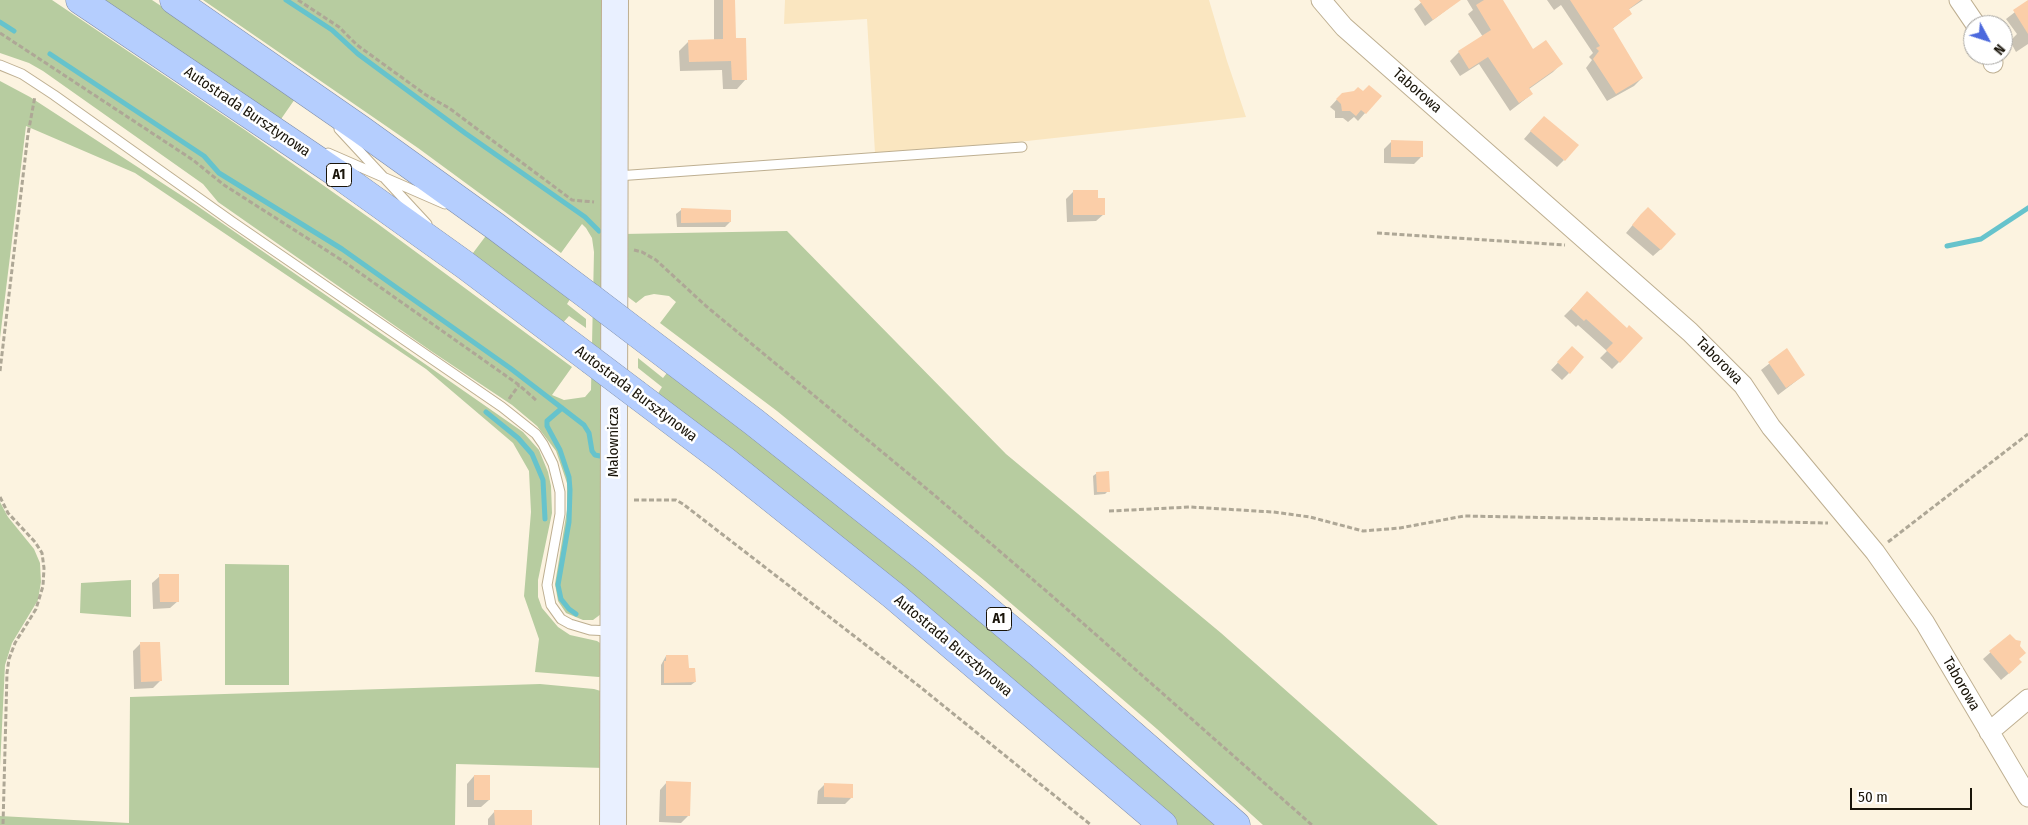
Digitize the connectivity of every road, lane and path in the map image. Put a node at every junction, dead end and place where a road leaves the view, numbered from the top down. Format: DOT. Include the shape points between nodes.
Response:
graph roads {
  1 [pos="80,0"];
  2 [pos="174,0"];
  3 [pos="298,0"];
  4 [pos="615,0"];
  5 [pos="1322,0"];
  6 [pos="1959,0"];
  7 [pos="1969,15"];
  8 [pos="0,33"];
  9 [pos="0,66"];
  10 [pos="37,83"];
  11 [pos="302,88"];
  12 [pos="274,130"];
  13 [pos="1022,147"];
  14 [pos="615,176"];
  15 [pos="384,178"];
  16 [pos="574,200"];
  17 [pos="495,226"];
  18 [pos="1377,233"];
  19 [pos="1587,242"];
  20 [pos="615,251"];
  21 [pos="465,265"];
  22 [pos="0,371"];
  23 [pos="537,401"];
  24 [pos="2028,434"];
  25 [pos="0,497"];
  26 [pos="614,498"];
  27 [pos="1108,512"];
  28 [pos="1852,524"];
  29 [pos="1875,552"];
  30 [pos="614,631"];
  31 [pos="2028,699"];
  32 [pos="1989,732"];
  33 [pos="2028,797"];
  34 [pos="4,825"];
  35 [pos="612,825"];
  36 [pos="1091,825"];
  37 [pos="1163,825"];
  38 [pos="1236,825"];
  39 [pos="1312,825"];
  1 -- 12 [label="highway, Autostrada Bursztynowa / A1"];
  2 -- 11 [label="highway, A1"];
  3 -- 16 [label="path"];
  4 -- 14 [label="street, Malownicza"];
  5 -- 19 [label="street, Taborowa" via="1344,27"];
  6 -- 7 [label="street"];
  8 -- 23 [label="path" via="179,150 224,185 357,270"];
  9 -- 10 [label="lane"];
  10 -- 22 [label="path"];
  10 -- 30 [label="lane" via="536,434 553,464 560,492 560,514 547,585 551,605 561,619 570,624 590,630"];
  11 -- 15 [label="lane"];
  11 -- 17 [label="highway, A1"];
  12 -- 15 [label="lane"];
  12 -- 21 [label="highway, Autostrada Bursztynowa / A1"];
  13 -- 14 [label="lane"];
  14 -- 20 [label="street, Malownicza"];
  15 -- 17 [label="lane"];
  15 -- 21 [label="lane"];
  17 -- 38 [label="highway, A1, bridge" via="754,422 923,556"];
  18 -- 19 [label="path" via="1570,245"];
  19 -- 28 [label="street, Taborowa" via="1690,332 1743,385 1771,427"];
  20 -- 26 [label="street, Malownicza"];
  20 -- 39 [label="path" via="642,252 656,260 693,295 1045,589"];
  21 -- 37 [label="highway, Autostrada Bursztynowa / A1, bridge" via="725,461 894,596"];
  24 -- 29 [label="path"];
  25 -- 34 [label="path" via="8,513 42,553 44,568 38,603 9,659"];
  26 -- 30 [label="street, Malownicza"];
  26 -- 36 [label="path" via="676,500 682,504 919,686"];
  27 -- 28 [label="path" via="1190,507 1273,512 1310,517 1363,531 1464,516"];
  28 -- 29 [label="street, Taborowa"];
  29 -- 32 [label="street, Taborowa" via="1925,623"];
  30 -- 35 [label="street, Malownicza"];
  31 -- 32 [label="street"];
  32 -- 33 [label="street, Taborowa"];
}
